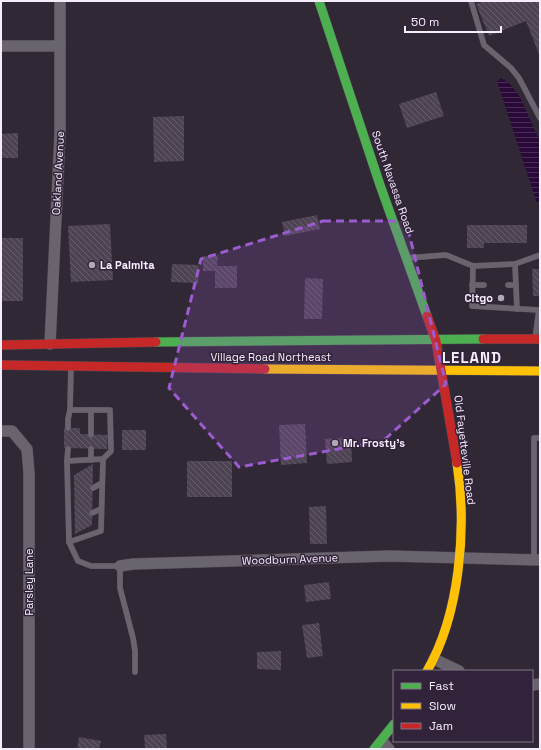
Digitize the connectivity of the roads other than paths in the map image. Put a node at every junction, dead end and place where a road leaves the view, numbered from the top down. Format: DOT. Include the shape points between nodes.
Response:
graph roads {
  1 [pos="60,1"];
  2 [pos="319,1"];
  3 [pos="471,1"];
  4 [pos="1,46"];
  5 [pos="60,46"];
  6 [pos="540,118"];
  7 [pos="540,255"];
  8 [pos="407,258"];
  9 [pos="515,264"];
  10 [pos="473,266"];
  11 [pos="472,285"];
  12 [pos="484,285"];
  13 [pos="508,285"];
  14 [pos="516,285"];
  15 [pos="517,309"];
  16 [pos="539,310"];
  17 [pos="538,339"];
  18 [pos="436,340"];
  19 [pos="50,344"];
  20 [pos="1,345"];
  21 [pos="1,365"];
  22 [pos="71,367"];
  23 [pos="442,371"];
  24 [pos="540,371"];
  25 [pos="70,410"];
  26 [pos="91,410"];
  27 [pos="68,428"];
  28 [pos="1,431"];
  29 [pos="91,435"];
  30 [pos="540,438"];
  31 [pos="68,448"];
  32 [pos="91,449"];
  33 [pos="103,459"];
  34 [pos="91,460"];
  35 [pos="68,461"];
  36 [pos="102,483"];
  37 [pos="93,488"];
  38 [pos="75,495"];
  39 [pos="68,497"];
  40 [pos="102,509"];
  41 [pos="92,513"];
  42 [pos="69,542"];
  43 [pos="460,559"];
  44 [pos="537,560"];
  45 [pos="120,566"];
  46 [pos="434,659"];
  47 [pos="428,670"];
  48 [pos="457,670"];
  49 [pos="135,672"];
  50 [pos="393,726"];
  51 [pos="382,746"];
  52 [pos="29,749"];
  1 -- 5 [label="street, Oakland Avenue"];
  2 -- 8 [label="main road, South Navassa Road"];
  3 -- 6 [label="lane" via="484,45 519,78"];
  4 -- 5 [label="street"];
  5 -- 19 [label="street, Oakland Avenue" via="60,134"];
  7 -- 9 [label="lane"];
  8 -- 10 [label="lane" via="446,255"];
  8 -- 18 [label="main road, South Navassa Road"];
  9 -- 10 [label="lane"];
  9 -- 14 [label="lane"];
  10 -- 11 [label="lane"];
  11 -- 12 [label="lane"];
  11 -- 15 [label="lane" via="472,306"];
  13 -- 14 [label="lane"];
  14 -- 15 [label="lane"];
  15 -- 16 [label="lane"];
  16 -- 17 [label="lane"];
  17 -- 18 [label="main road, Village Road Northeast"];
  18 -- 19 [label="main road, Village Road Northeast"];
  18 -- 23 [label="main road, South Navassa Road"];
  19 -- 20 [label="main road, Village Road Northeast"];
  21 -- 22 [label="main road, Village Road Northeast"];
  22 -- 23 [label="main road, Village Road Northeast"];
  22 -- 25 [label="lane"];
  23 -- 24 [label="main road, Village Road Northeast"];
  23 -- 43 [label="main road, Old Fayetteville Road" via="458,471 461,509"];
  25 -- 26 [label="lane"];
  25 -- 27 [label="lane"];
  26 -- 29 [label="lane"];
  26 -- 33 [label="lane" via="110,410 111,451"];
  28 -- 52 [label="street, Parsley Lane" via="12,431 27,449 29,465"];
  30 -- 44 [label="lane" via="534,438"];
  31 -- 35 [label="lane"];
  32 -- 34 [label="lane"];
  33 -- 34 [label="lane"];
  33 -- 36 [label="lane"];
  34 -- 35 [label="lane"];
  35 -- 39 [label="lane"];
  36 -- 37 [label="lane"];
  36 -- 40 [label="lane"];
  38 -- 39 [label="lane"];
  39 -- 42 [label="lane" via="72,522"];
  40 -- 41 [label="lane"];
  40 -- 42 [label="lane" via="101,531"];
  42 -- 45 [label="lane" via="78,561 91,566"];
  43 -- 44 [label="street, Woodburn Avenue"];
  43 -- 45 [label="street, Woodburn Avenue" via="390,556"];
  43 -- 46 [label="main road, Old Fayetteville Road" via="455,591"];
  45 -- 49 [label="lane" via="120,588 133,638"];
  46 -- 47 [label="main road, Old Fayetteville Road"];
  46 -- 48 [label="street"];
  50 -- 51 [label="main road"];
}
